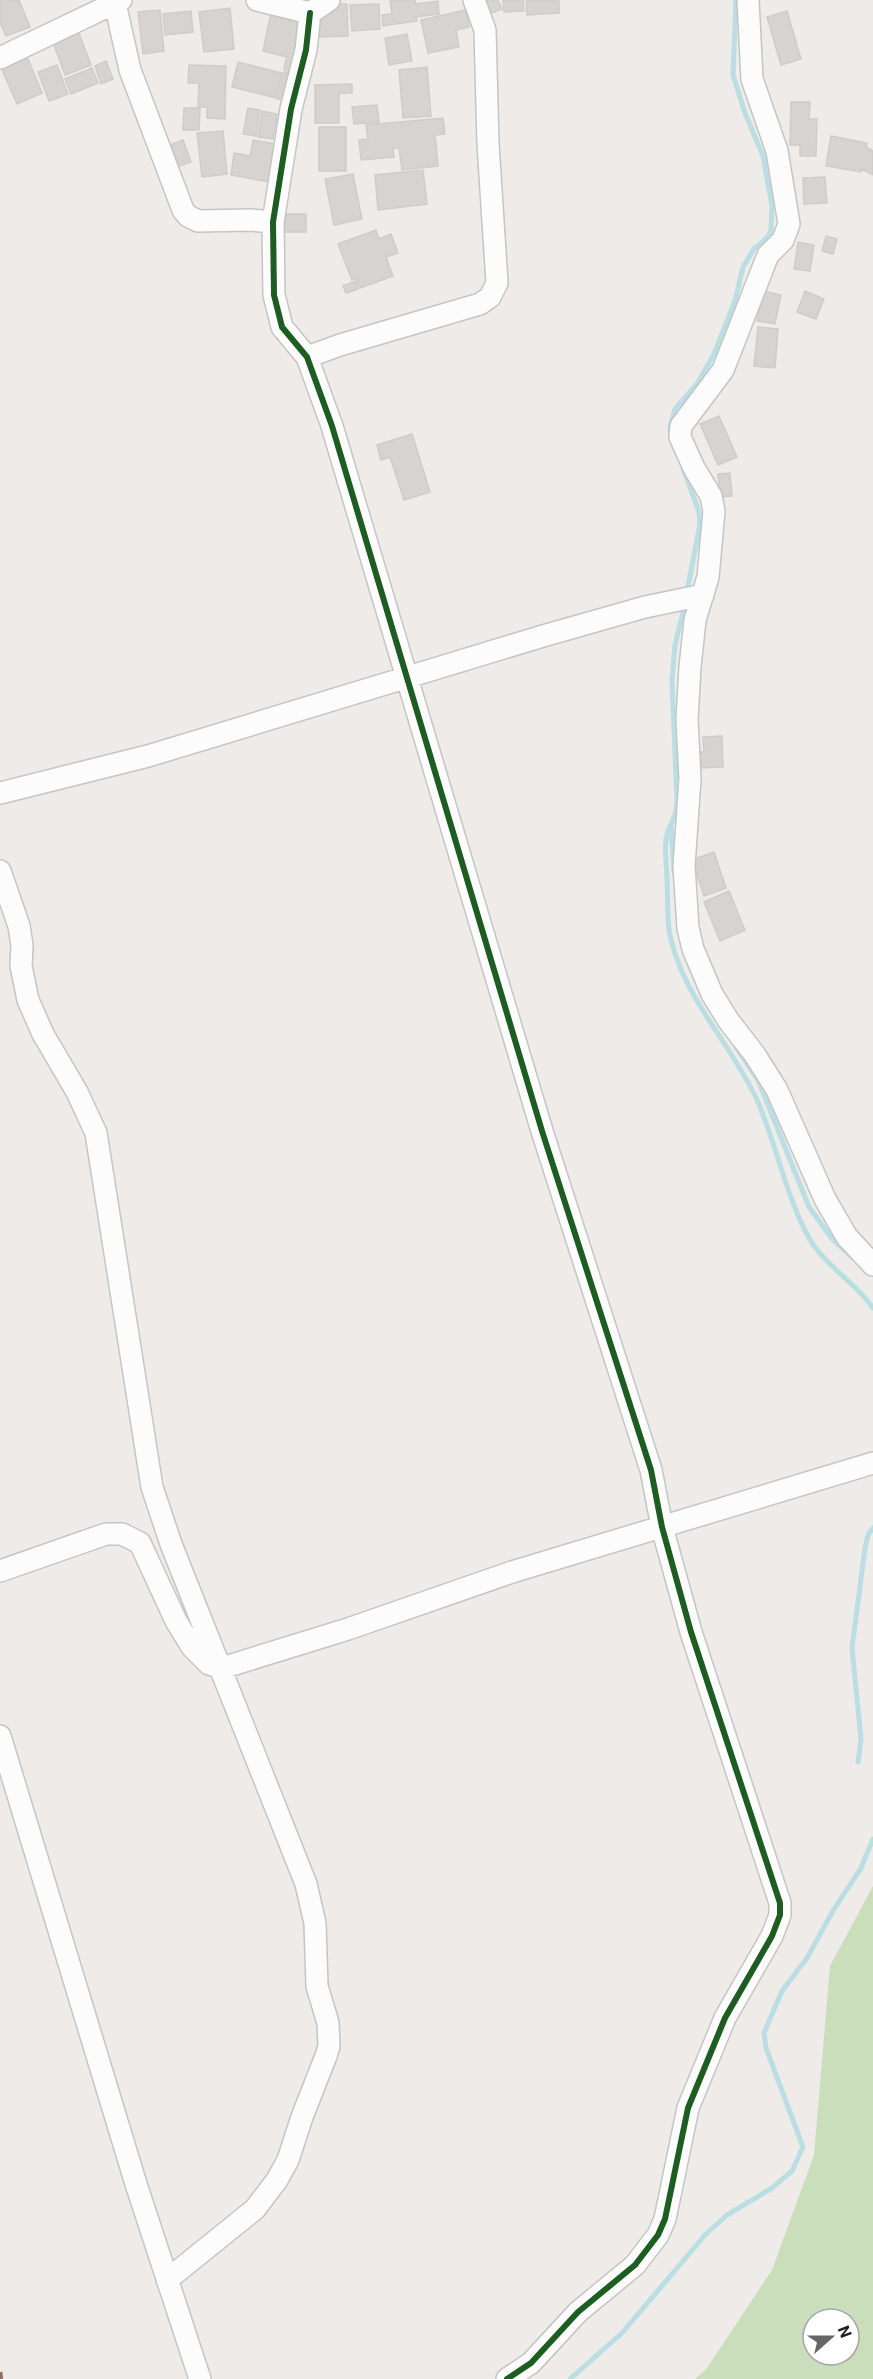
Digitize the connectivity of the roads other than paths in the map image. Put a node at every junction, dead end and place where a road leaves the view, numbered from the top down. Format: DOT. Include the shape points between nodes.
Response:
graph roads {
  1 [pos="257,0"];
  2 [pos="329,0"];
  3 [pos="474,0"];
  4 [pos="748,0"];
  5 [pos="118,2"];
  6 [pos="310,13"];
  7 [pos="0,58"];
  8 [pos="273,222"];
  9 [pos="307,357"];
  10 [pos="702,594"];
  11 [pos="406,677"];
  12 [pos="0,793"];
  13 [pos="0,871"];
  14 [pos="873,1265"];
  15 [pos="873,1463"];
  16 [pos="662,1527"];
  17 [pos="0,1571"];
  18 [pos="222,1668"];
  19 [pos="0,1736"];
  20 [pos="167,2280"];
  21 [pos="200,2379"];
  22 [pos="507,2379"];
  1 -- 6 [label="street"];
  2 -- 6 [label="street"];
  3 -- 9 [label="street" via="485,30 497,283 480,304"];
  4 -- 10 [label="street" via="752,79 777,151 789,224 783,240 768,255 723,370 681,426 680,437 711,496 714,511 708,577"];
  5 -- 7 [label="street"];
  5 -- 8 [label="street" via="130,70 183,210 198,221"];
  6 -- 8 [label="street"];
  8 -- 9 [label="street" via="276,309 282,327"];
  9 -- 11 [label="street" via="332,426"];
  10 -- 11 [label="street"];
  10 -- 14 [label="street" via="695,620 687,719 690,779 684,866 693,949 712,994 777,1090 825,1200 847,1237"];
  11 -- 12 [label="street" via="148,756"];
  11 -- 16 [label="street" via="542,1131 651,1470"];
  13 -- 18 [label="street" via="19,926 28,1000 96,1133 152,1487"];
  15 -- 16 [label="street"];
  16 -- 18 [label="street"];
  16 -- 22 [label="street" via="691,1632 779,1895 780,1915 725,2018 688,2108 665,2219 658,2235 635,2265 578,2312 531,2363"];
  17 -- 18 [label="street" via="106,1534 134,1539 146,1554 192,1647 209,1664"];
  18 -- 20 [label="street" via="310,1896 317,1986 328,2023 329,2046 277,2180 255,2209"];
  19 -- 20 [label="street"];
  20 -- 21 [label="street"];
}
